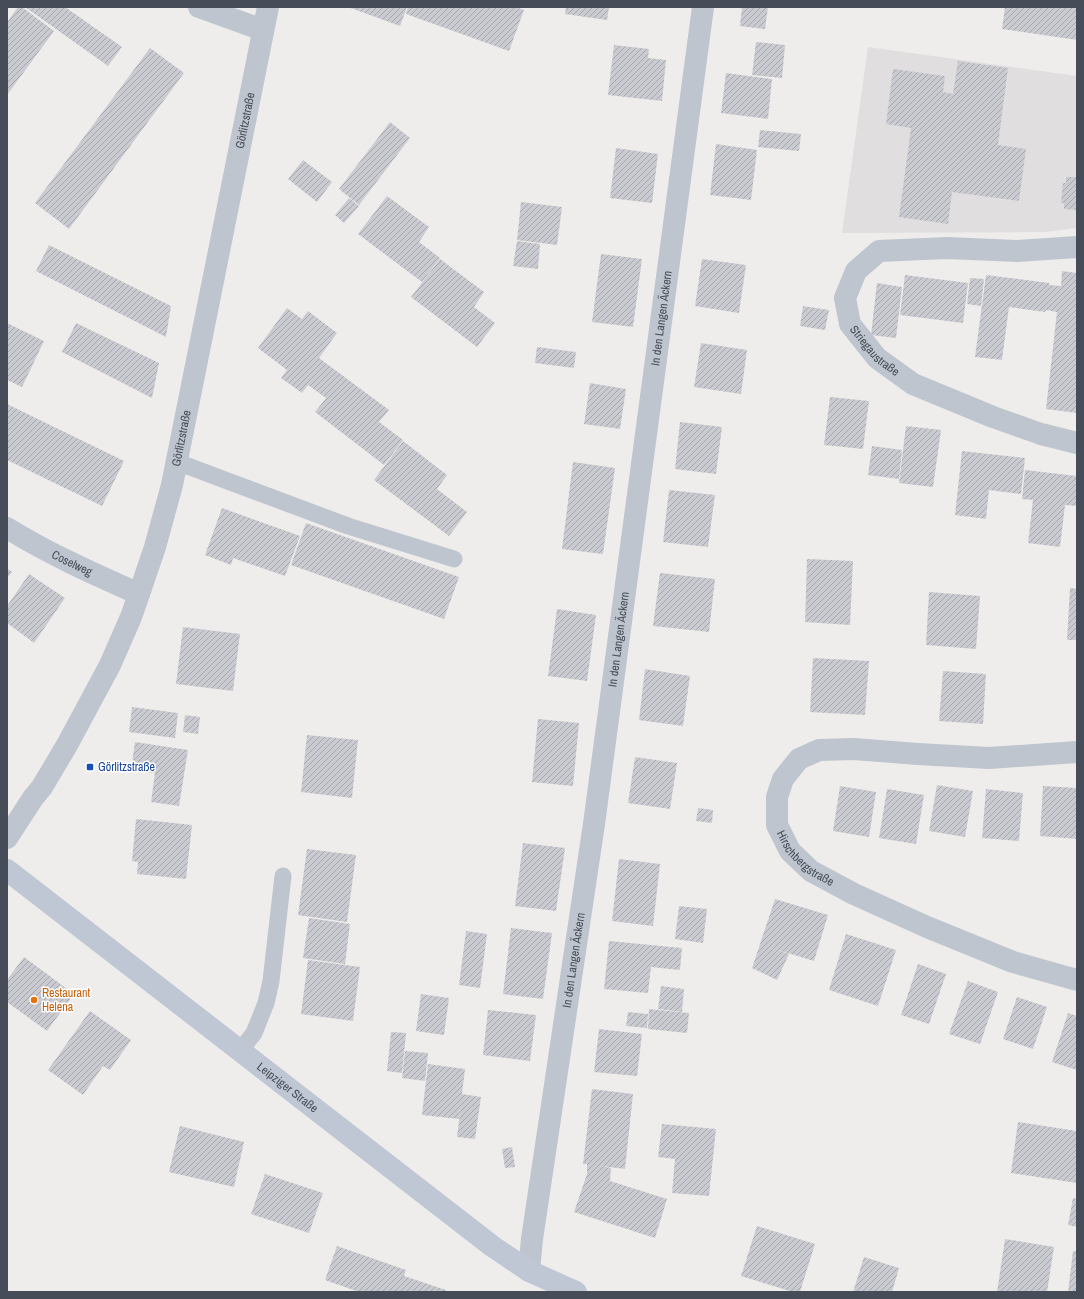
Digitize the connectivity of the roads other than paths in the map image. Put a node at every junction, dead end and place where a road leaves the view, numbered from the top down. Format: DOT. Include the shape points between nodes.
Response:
graph roads {
  1 [pos="199,7"];
  2 [pos="268,7"];
  3 [pos="703,7"];
  4 [pos="263,30"];
  5 [pos="1077,247"];
  6 [pos="1077,443"];
  7 [pos="176,462"];
  8 [pos="7,528"];
  9 [pos="454,559"];
  10 [pos="139,594"];
  11 [pos="1077,752"];
  12 [pos="7,838"];
  13 [pos="7,870"];
  14 [pos="283,876"];
  15 [pos="1077,980"];
  16 [pos="240,1051"];
  17 [pos="529,1271"];
  18 [pos="576,1292"];
  1 -- 4 [label="street"];
  2 -- 4 [label="street, Görlitzstraße"];
  3 -- 17 [label="street, In den Langen Äckern" via="594,824"];
  4 -- 7 [label="street, Görlitzstraße"];
  5 -- 6 [label="street, Striegaustraße" via="1018,251 947,248 879,251 856,271 845,298 850,324 877,358 913,384 993,417 1041,434"];
  7 -- 9 [label="lane" via="348,526"];
  7 -- 10 [label="street, Görlitzstraße" via="172,484"];
  8 -- 10 [label="street, Coselweg" via="80,568"];
  10 -- 12 [label="street, Görlitzstraße" via="110,665 67,745"];
  11 -- 15 [label="street, Hirschbergstraße" via="989,758 854,749 819,750 799,759 783,779 777,797 777,826 790,852 810,871 872,903 963,942 1013,962"];
  13 -- 16 [label="street, Leipziger Straße"];
  14 -- 16 [label="lane" via="271,981 266,1003 254,1032"];
  16 -- 17 [label="street, Leipziger Straße" via="492,1246"];
  17 -- 18 [label="street, Leipziger Straße"];
}
